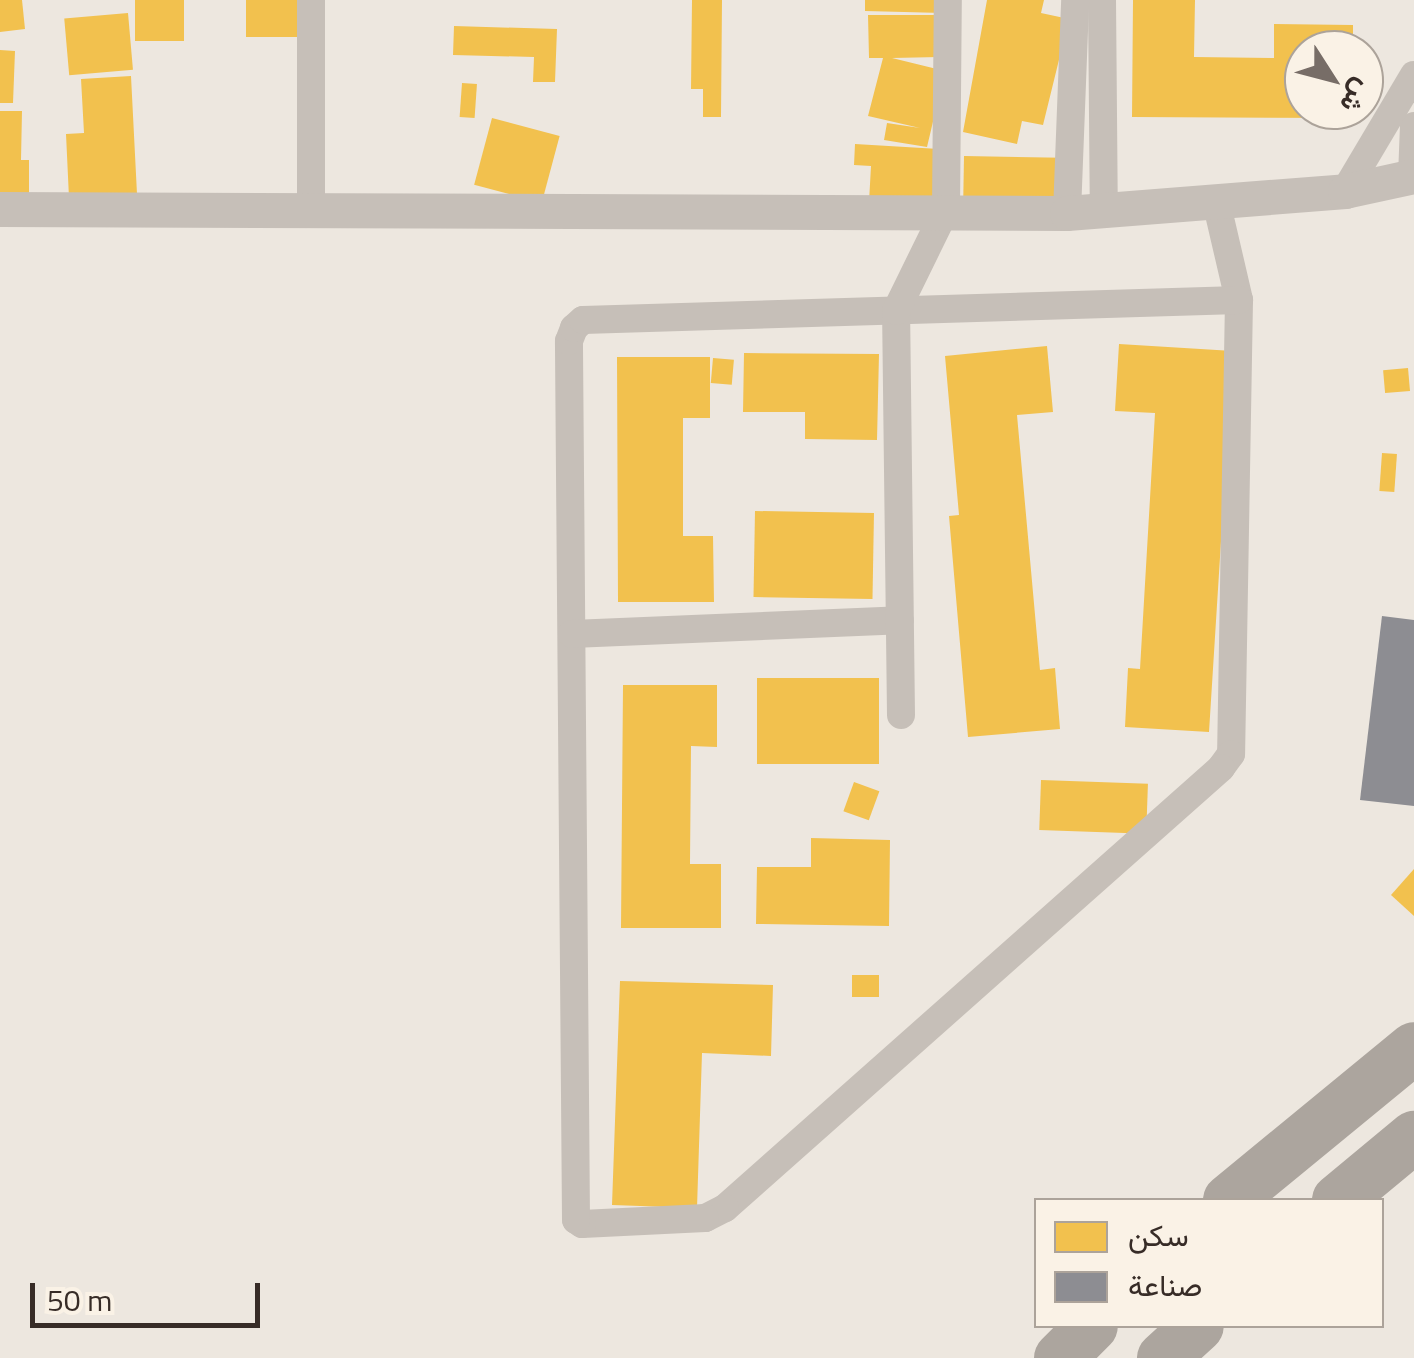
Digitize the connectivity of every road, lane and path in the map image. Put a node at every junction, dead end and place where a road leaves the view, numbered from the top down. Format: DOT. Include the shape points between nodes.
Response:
graph roads {
  1 [pos="312,0"];
  2 [pos="948,0"];
  3 [pos="1075,0"];
  4 [pos="1102,0"];
  5 [pos="1414,75"];
  6 [pos="1414,126"];
  7 [pos="1413,176"];
  8 [pos="1346,191"];
  9 [pos="1216,201"];
  10 [pos="0,209"];
  11 [pos="946,209"];
  12 [pos="1104,210"];
  13 [pos="311,211"];
  14 [pos="1068,212"];
  15 [pos="1238,300"];
  16 [pos="896,312"];
  17 [pos="900,620"];
  18 [pos="572,634"];
  19 [pos="901,716"];
  20 [pos="1414,1048"];
  21 [pos="1414,1137"];
  22 [pos="1230,1198"];
  23 [pos="1340,1198"];
  24 [pos="1090,1328"];
  25 [pos="1196,1328"];
  26 [pos="1060,1358"];
  27 [pos="1163,1358"];
  1 -- 13 [label="street"];
  2 -- 11 [label="street"];
  3 -- 14 [label="street"];
  4 -- 12 [label="street"];
  5 -- 8 [label="street"];
  6 -- 7 [label="street"];
  7 -- 8 [label="street"];
  8 -- 9 [label="street"];
  9 -- 12 [label="street"];
  9 -- 15 [label="street"];
  10 -- 13 [label="street"];
  11 -- 13 [label="street"];
  11 -- 14 [label="street"];
  11 -- 16 [label="street"];
  12 -- 14 [label="street"];
  15 -- 16 [label="street"];
  15 -- 18 [label="street" via="1231,754 725,1208 705,1218 576,1220"];
  16 -- 17 [label="street"];
  16 -- 18 [label="street" via="583,320 574,328"];
  17 -- 18 [label="street"];
  17 -- 19 [label="street"];
  20 -- 22 [label="highway"];
  21 -- 23 [label="highway"];
  24 -- 26 [label="highway"];
  25 -- 27 [label="highway"];
}
